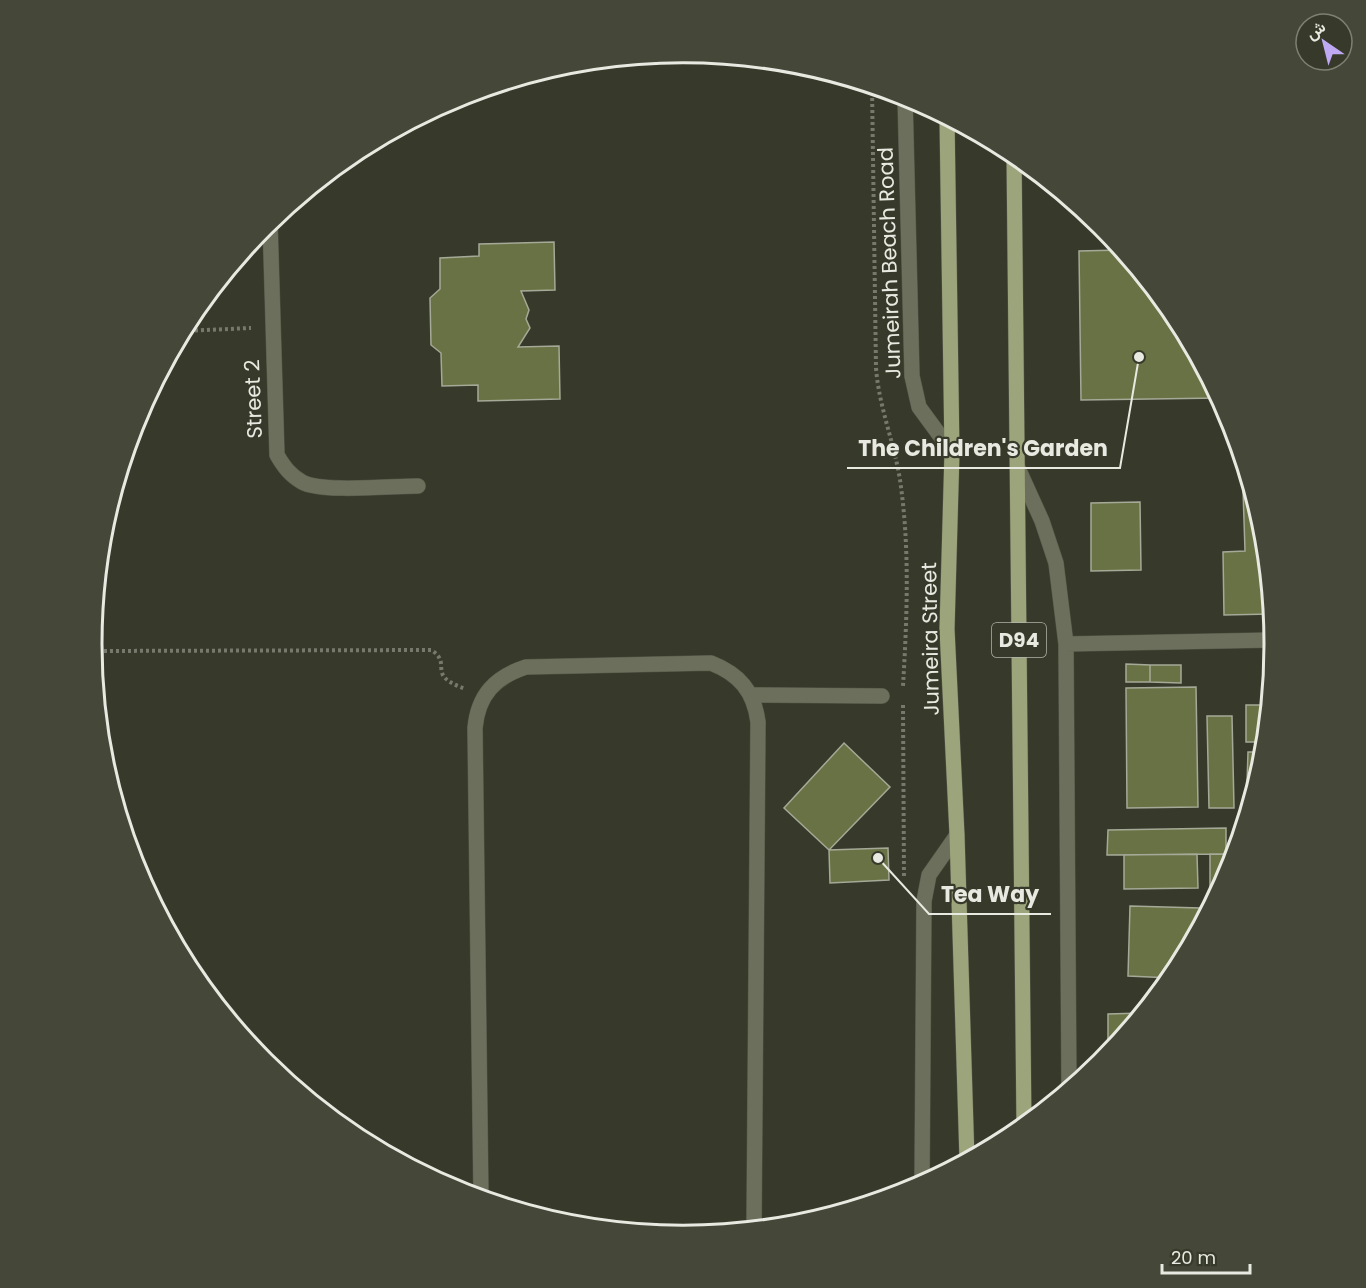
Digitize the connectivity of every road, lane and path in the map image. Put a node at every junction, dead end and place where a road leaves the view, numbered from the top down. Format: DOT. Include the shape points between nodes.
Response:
graph roads {
  1 [pos="872,95"];
  2 [pos="905,107"];
  3 [pos="947,127"];
  4 [pos="1014,167"];
  5 [pos="270,235"];
  6 [pos="271,327"];
  7 [pos="194,330"];
  8 [pos="952,452"];
  9 [pos="1018,468"];
  10 [pos="418,486"];
  11 [pos="1264,640"];
  12 [pos="1066,644"];
  13 [pos="102,651"];
  14 [pos="484,694"];
  15 [pos="751,695"];
  16 [pos="882,696"];
  17 [pos="957,835"];
  18 [pos="904,890"];
  19 [pos="1069,1078"];
  20 [pos="1024,1114"];
  21 [pos="967,1150"];
  22 [pos="922,1173"];
  23 [pos="481,1188"];
  24 [pos="754,1221"];
  1 -- 18 [label="path" via="876,368 878,395 900,480 903,516 907,617 903,695"];
  2 -- 8 [label="street, Jumeirah Beach Road" via="912,376 919,407"];
  3 -- 8 [label="main road, Jumeira Street"];
  4 -- 9 [label="main road, D94"];
  5 -- 6 [label="street, Street 2"];
  6 -- 7 [label="path"];
  6 -- 10 [label="street, Street 2" via="274,435 277,455 288,472 304,484 324,487"];
  8 -- 17 [label="main road, Jumeira Street" via="947,629"];
  9 -- 12 [label="street" via="1056,563"];
  9 -- 20 [label="main road, D94"];
  11 -- 12 [label="street"];
  12 -- 19 [label="street"];
  13 -- 14 [label="path" via="431,650 438,654 448,683"];
  14 -- 15 [label="street" via="510,672 526,667 711,663 741,681"];
  14 -- 23 [label="street" via="475,728"];
  15 -- 16 [label="street"];
  15 -- 24 [label="street" via="758,722"];
  17 -- 21 [label="main road, Jumeira Street"];
  17 -- 22 [label="street" via="929,875 924,901"];
}
